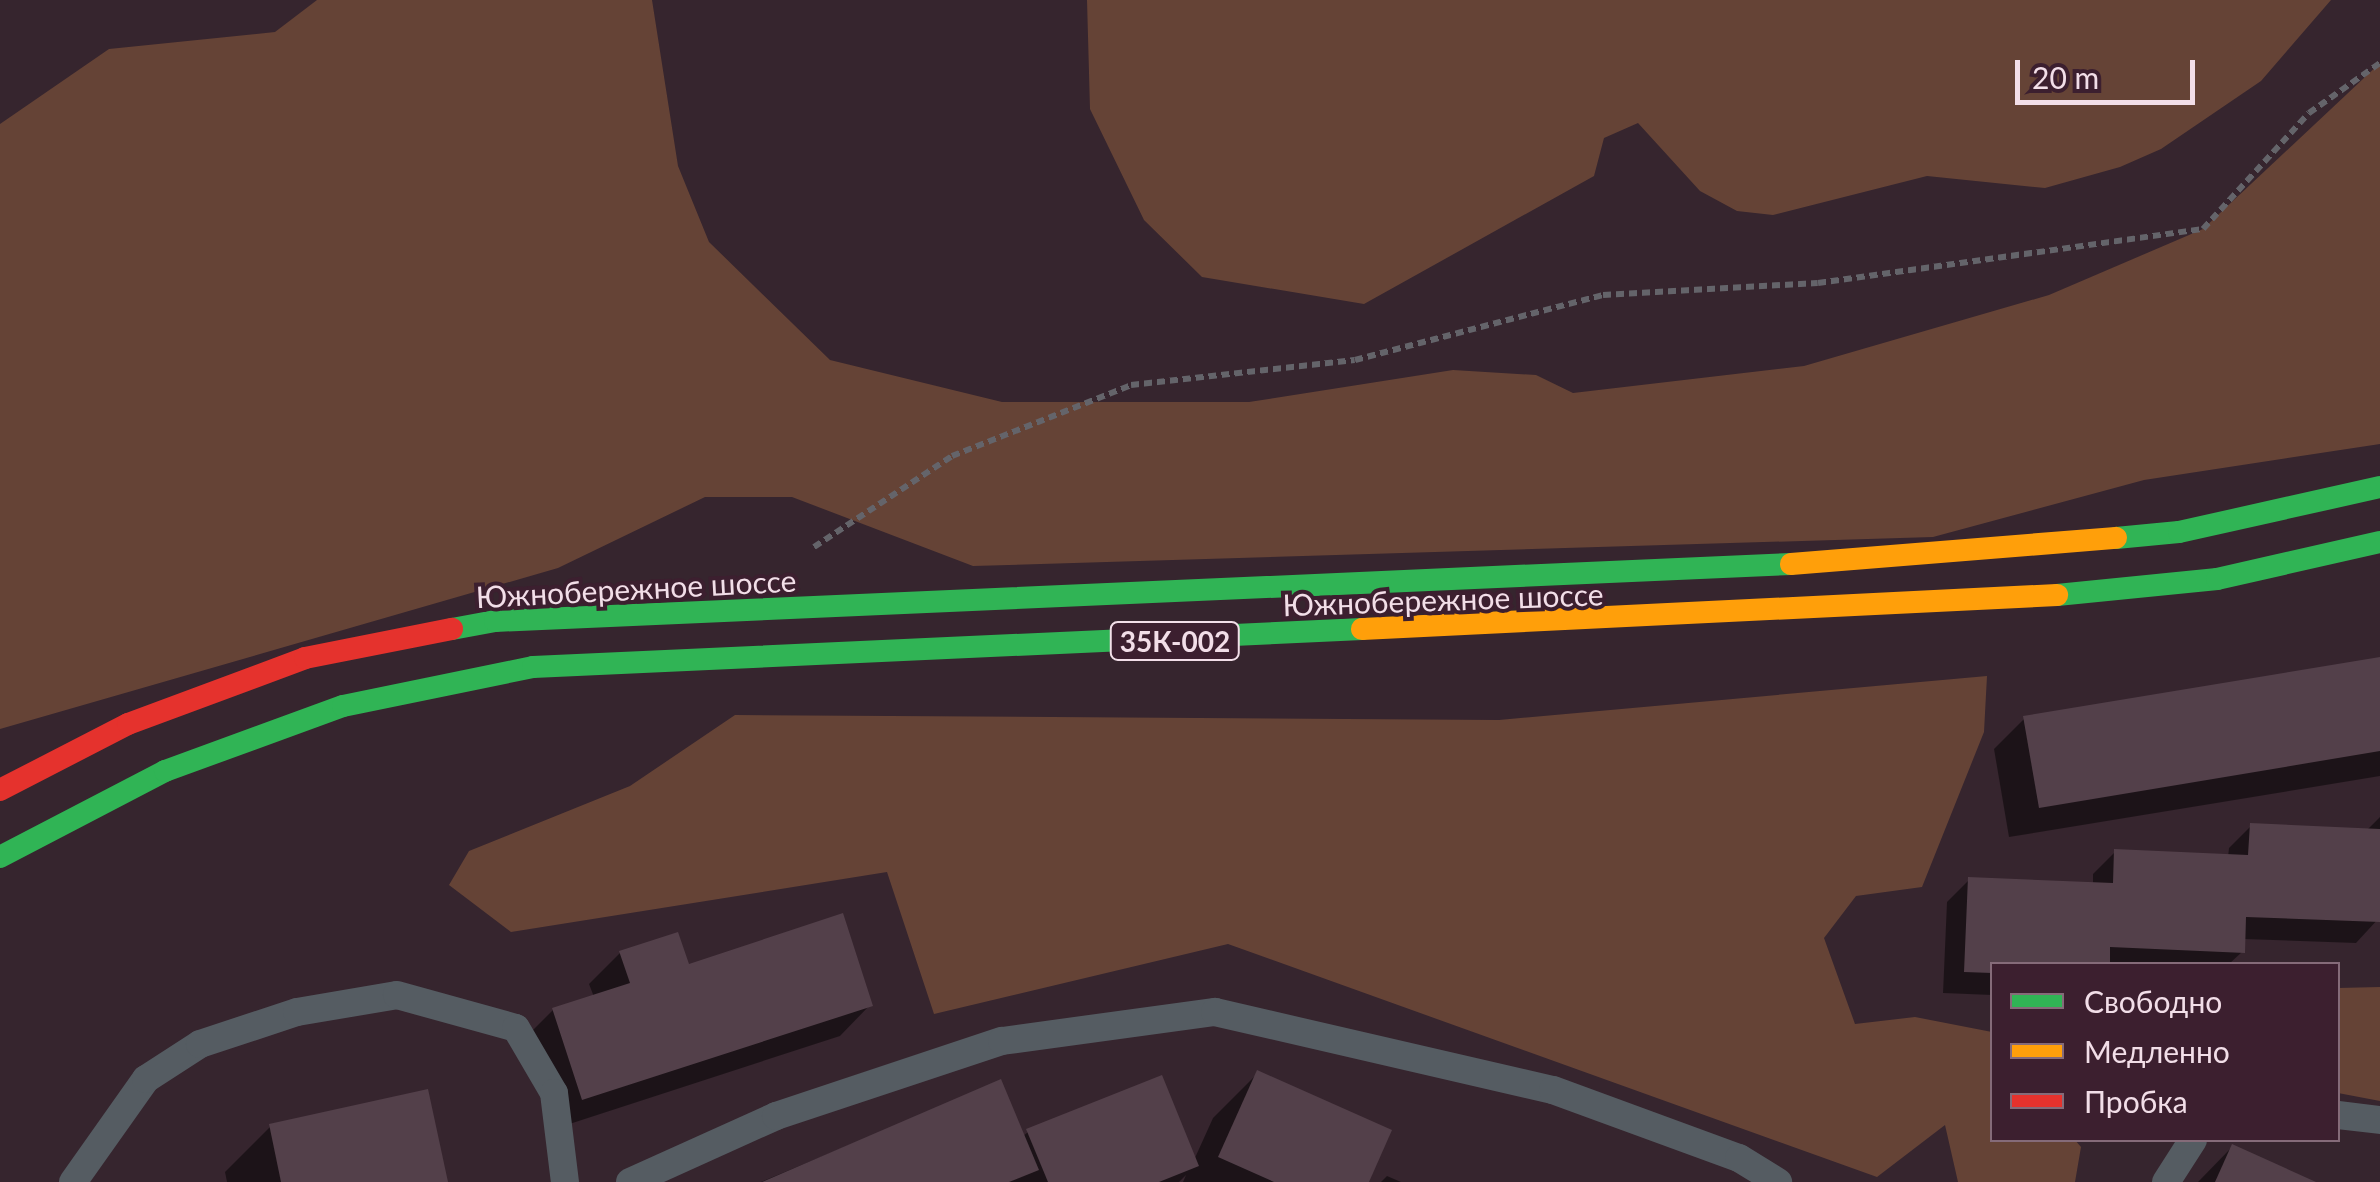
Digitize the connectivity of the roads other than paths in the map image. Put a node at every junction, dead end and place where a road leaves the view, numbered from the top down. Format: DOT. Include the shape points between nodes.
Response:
graph roads {
  1 [pos="2380,488"];
  2 [pos="2380,542"];
  3 [pos="0,790"];
  4 [pos="0,857"];
  5 [pos="2340,1115"];
  6 [pos="2380,1120"];
  7 [pos="2192,1142"];
  8 [pos="73,1182"];
  9 [pos="565,1182"];
  10 [pos="630,1182"];
  11 [pos="1778,1182"];
  12 [pos="2166,1182"];
  1 -- 3 [label="highway, Южнобережное шоссе / 35К-002" via="2180,532 1964,553 1606,575 495,621 306,658 128,724"];
  2 -- 4 [label="highway, Южнобережное шоссе / 35К-002" via="2217,579 2002,600 532,668 343,706 165,771"];
  5 -- 6 [label="lane"];
  7 -- 12 [label="lane"];
  8 -- 9 [label="lane" via="146,1079 200,1044 298,1012 398,995 516,1028 554,1093"];
  10 -- 11 [label="lane" via="776,1116 1002,1041 1216,1012 1553,1090 1739,1158"];
}
